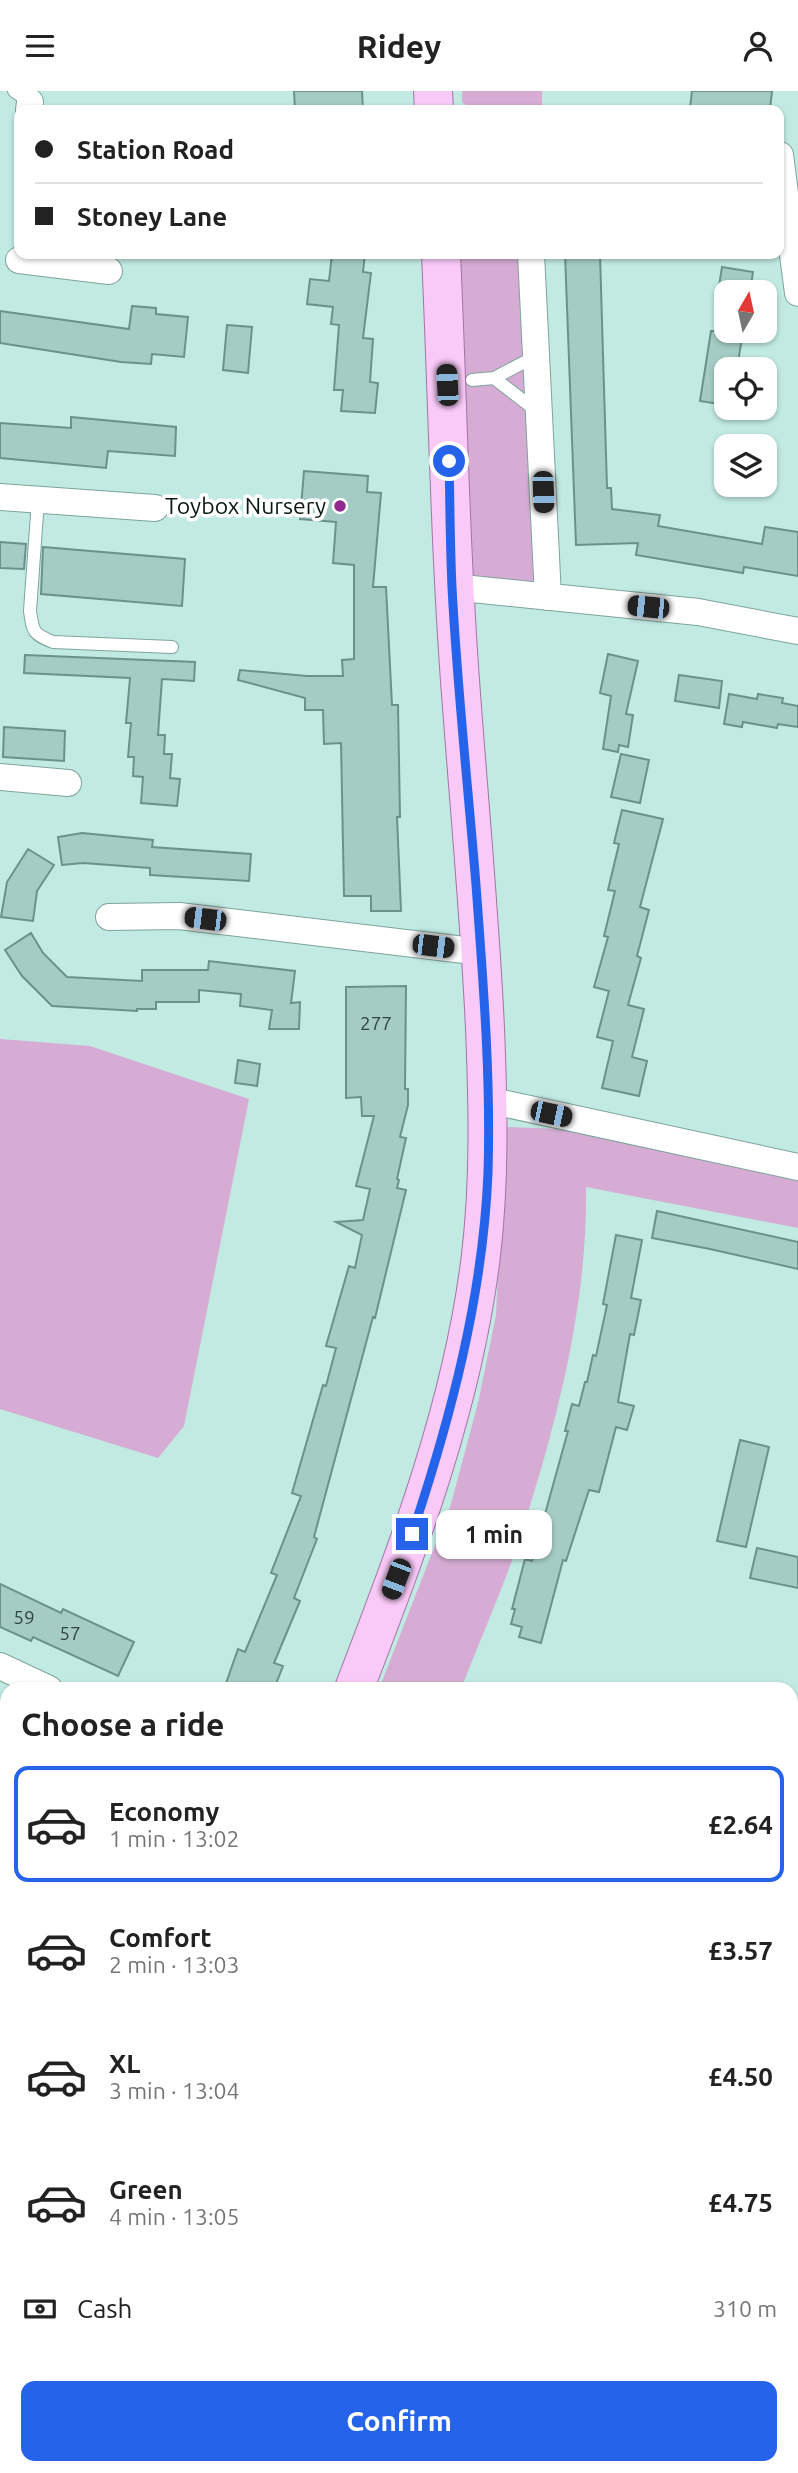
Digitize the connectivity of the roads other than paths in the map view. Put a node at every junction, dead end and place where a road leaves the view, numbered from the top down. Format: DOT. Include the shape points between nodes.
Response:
graph roads {
  1 [pos="786,155"];
  2 [pos="27,259"];
  3 [pos="441,259"];
  4 [pos="531,259"];
  5 [pos="109,271"];
  6 [pos="798,293"];
  7 [pos="538,355"];
  8 [pos="494,378"];
  9 [pos="472,380"];
  10 [pos="540,414"];
  11 [pos="0,497"];
  12 [pos="38,499"];
  13 [pos="155,508"];
  14 [pos="452,587"];
  15 [pos="548,597"];
  16 [pos="798,631"];
  17 [pos="172,647"];
  18 [pos="0,777"];
  19 [pos="68,783"];
  20 [pos="109,917"];
  21 [pos="481,951"];
  22 [pos="488,1100"];
  23 [pos="798,1167"];
  24 [pos="0,1666"];
  25 [pos="34,1682"];
  26 [pos="357,1682"];
  1 -- 6 [label="street"];
  2 -- 5 [label="street"];
  3 -- 14 [label="main road"];
  4 -- 7 [label="street"];
  7 -- 8 [label="lane"];
  7 -- 10 [label="street"];
  8 -- 9 [label="lane"];
  8 -- 10 [label="lane"];
  10 -- 15 [label="street"];
  11 -- 12 [label="street"];
  12 -- 13 [label="street"];
  12 -- 17 [label="lane" via="30,611 33,630 53,642"];
  14 -- 15 [label="street"];
  14 -- 21 [label="main road"];
  15 -- 16 [label="street" via="698,613"];
  18 -- 19 [label="street"];
  20 -- 21 [label="street" via="179,916"];
  21 -- 22 [label="main road"];
  22 -- 23 [label="street"];
  22 -- 26 [label="main road" via="482,1241 467,1336 437,1462"];
  24 -- 25 [label="street"];
}
